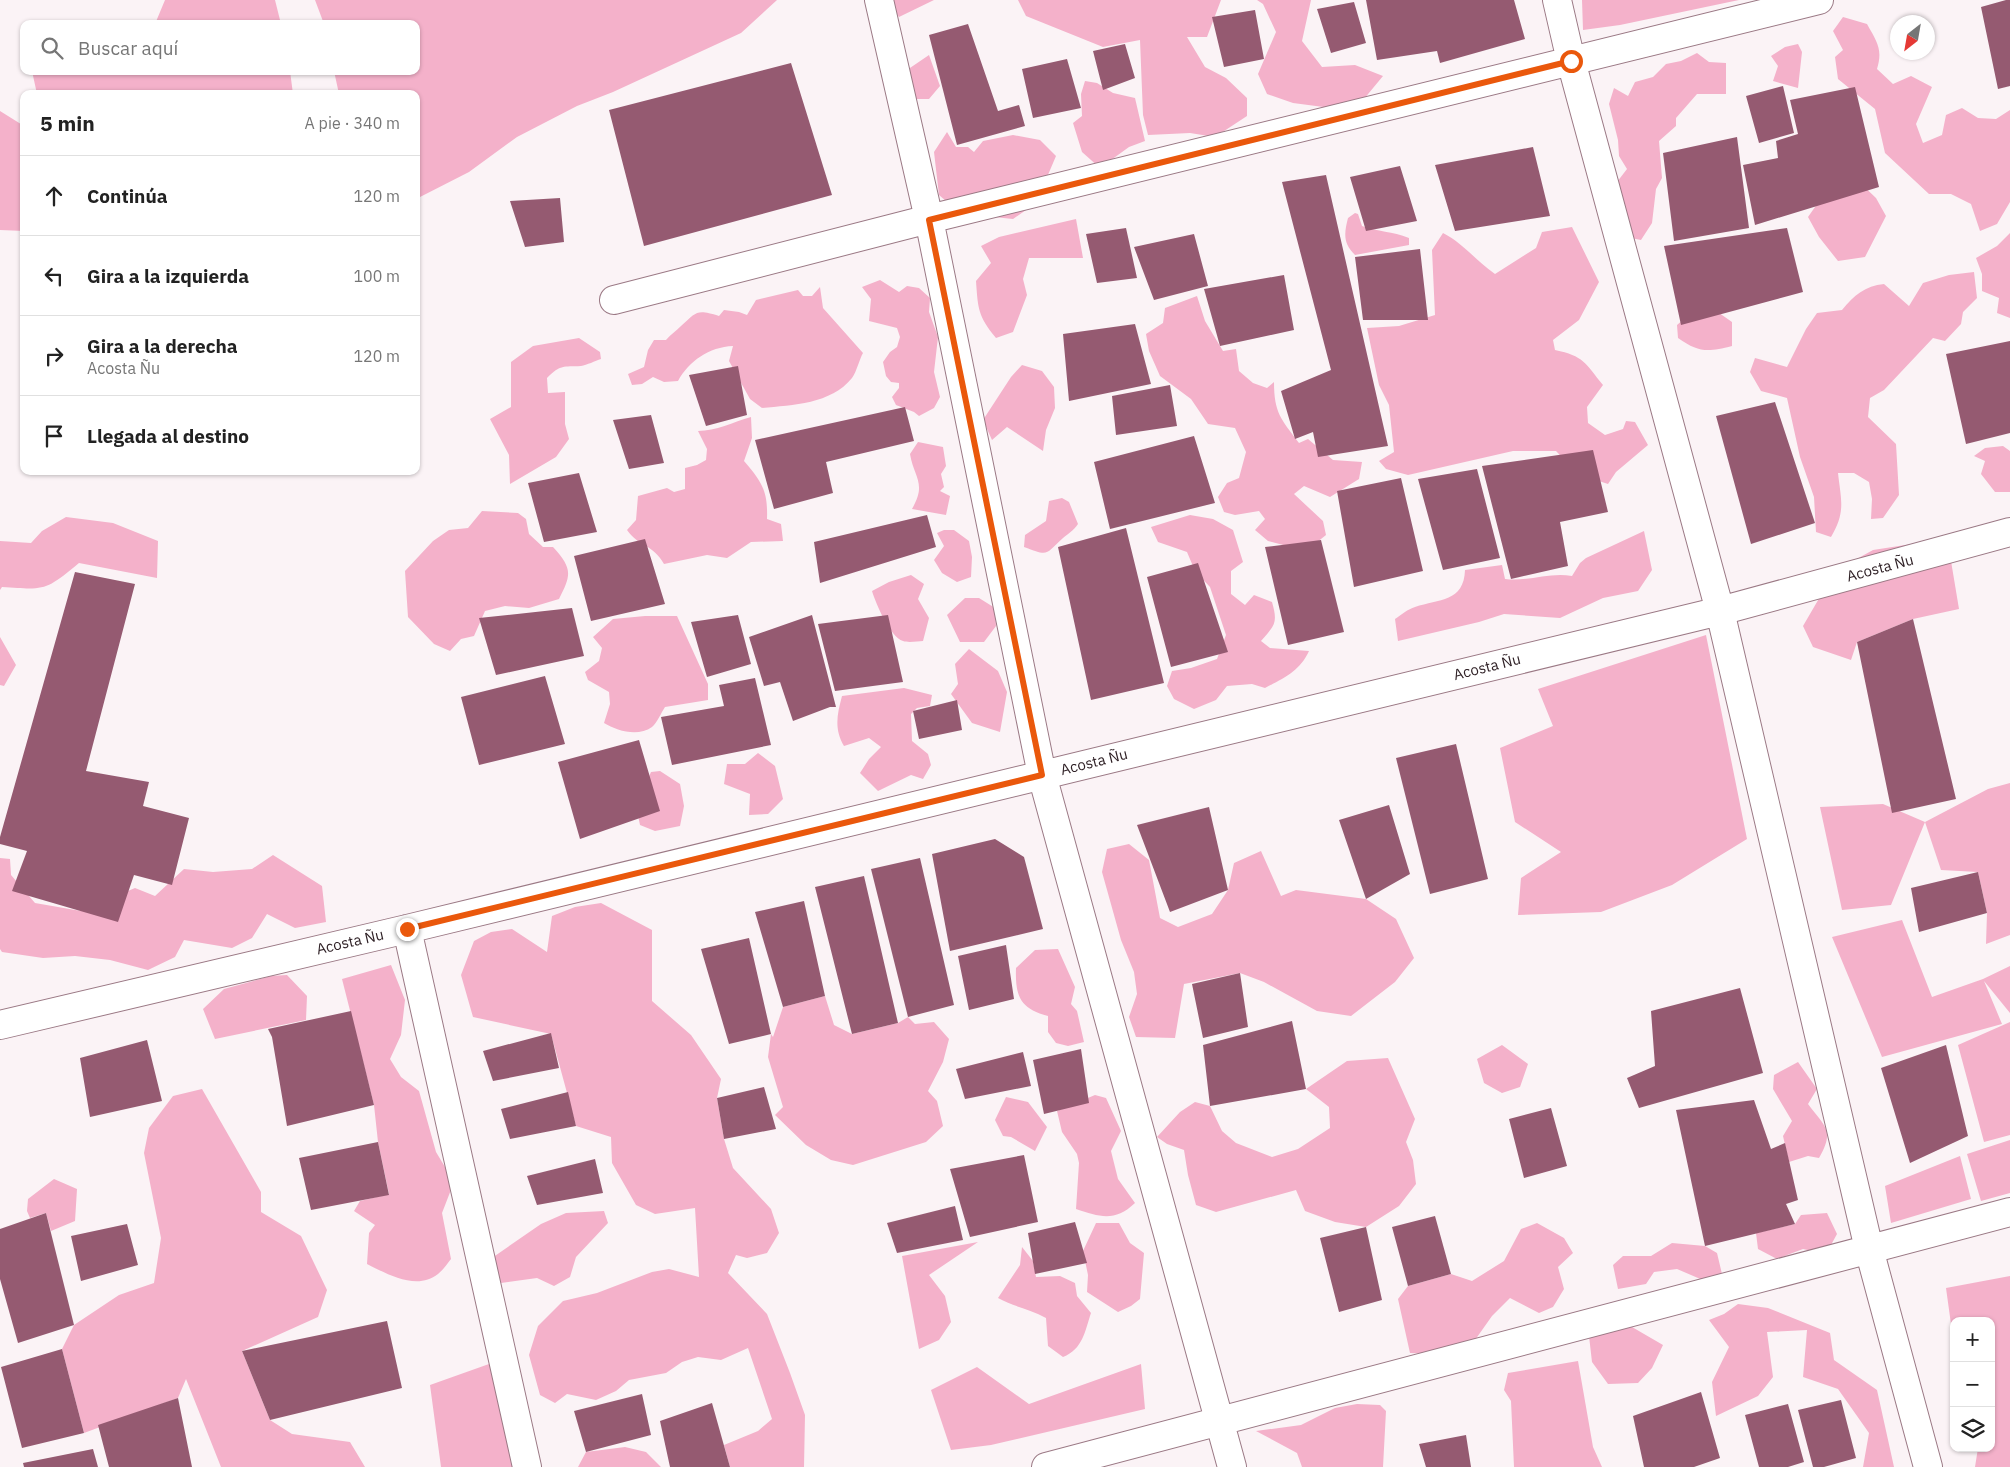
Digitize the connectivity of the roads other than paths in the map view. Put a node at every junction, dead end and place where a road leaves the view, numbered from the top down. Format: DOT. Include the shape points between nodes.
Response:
graph roads {
  1 [pos="879,0"];
  2 [pos="1557,0"];
  3 [pos="1819,0"];
  4 [pos="1571,61"];
  5 [pos="929,220"];
  6 [pos="614,300"];
  7 [pos="2010,532"];
  8 [pos="1720,611"];
  9 [pos="1042,775"];
  10 [pos="407,929"];
  11 [pos="0,1024"];
  12 [pos="2010,1212"];
  13 [pos="1869,1249"];
  14 [pos="1220,1421"];
  15 [pos="527,1467"];
  16 [pos="1046,1467"];
  17 [pos="1232,1467"];
  18 [pos="1928,1467"];
  1 -- 5 [label="street"];
  2 -- 4 [label="street"];
  3 -- 4 [label="street"];
  4 -- 5 [label="street"];
  4 -- 8 [label="street"];
  5 -- 6 [label="street"];
  5 -- 9 [label="street"];
  7 -- 8 [label="street, Acosta Ñu"];
  8 -- 9 [label="street, Acosta Ñu"];
  8 -- 13 [label="street"];
  9 -- 10 [label="street, Acosta Ñu"];
  9 -- 14 [label="street"];
  10 -- 11 [label="street, Acosta Ñu"];
  10 -- 15 [label="street"];
  12 -- 13 [label="street"];
  13 -- 14 [label="street"];
  13 -- 18 [label="street"];
  14 -- 16 [label="street"];
  14 -- 17 [label="street"];
}
